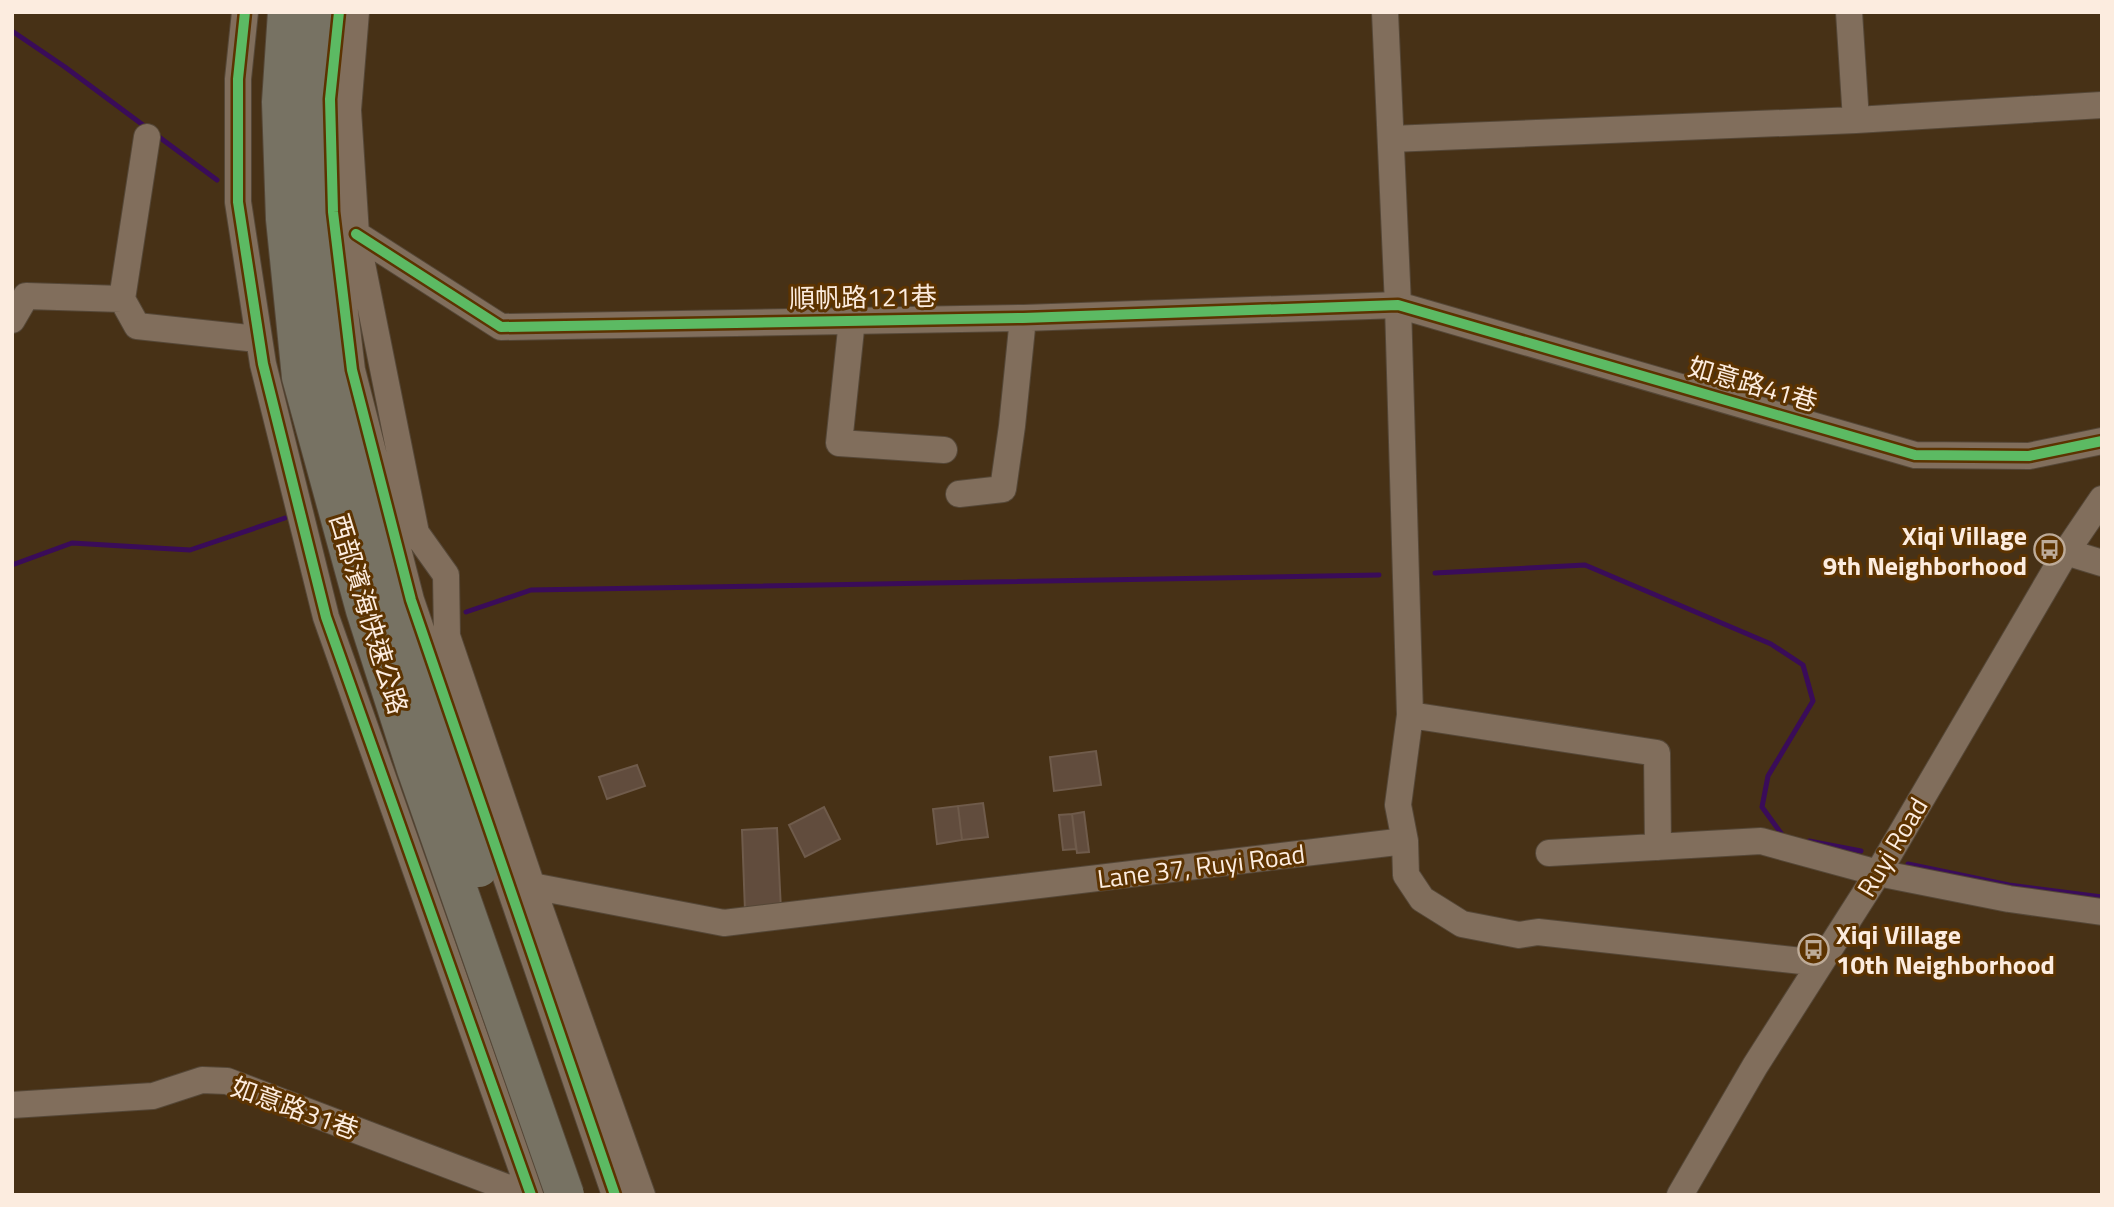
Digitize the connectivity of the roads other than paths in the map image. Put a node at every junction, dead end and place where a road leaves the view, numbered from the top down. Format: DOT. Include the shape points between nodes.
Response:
graph roads {
  1 [pos="245,12"];
  2 [pos="287,12"];
  3 [pos="319,12"];
  4 [pos="339,12"];
  5 [pos="356,12"];
  6 [pos="1385,12"];
  7 [pos="1849,12"];
  8 [pos="2102,105"];
  9 [pos="1856,120"];
  10 [pos="147,137"];
  11 [pos="1391,139"];
  12 [pos="356,234"];
  13 [pos="122,299"];
  14 [pos="1398,305"];
  15 [pos="1023,318"];
  16 [pos="12,320"];
  17 [pos="852,320"];
  18 [pos="248,338"];
  19 [pos="2102,442"];
  20 [pos="944,450"];
  21 [pos="959,494"];
  22 [pos="2102,499"];
  23 [pos="2066,552"];
  24 [pos="2102,562"];
  25 [pos="1410,715"];
  26 [pos="1405,841"];
  27 [pos="1658,847"];
  28 [pos="1549,853"];
  29 [pos="1878,873"];
  30 [pos="532,886"];
  31 [pos="2102,912"];
  32 [pos="1820,962"];
  33 [pos="12,1105"];
  34 [pos="529,1195"];
  35 [pos="565,1195"];
  36 [pos="591,1195"];
  37 [pos="615,1195"];
  38 [pos="642,1195"];
  39 [pos="1680,1195"];
  1 -- 34 [label="street" via="238,79 238,202 263,364 326,617"];
  2 -- 35 [label="highway, 西部濱海快速公路, bridge" via="281,102 284,206 301,377 407,743"];
  3 -- 36 [label="highway, 西部濱海快速公路, bridge" via="310,97 310,212 333,372 400,626 446,773"];
  4 -- 37 [label="street" via="330,99 333,212 352,370 411,600"];
  5 -- 12 [label="street" via="348,110"];
  6 -- 11 [label="street"];
  7 -- 9 [label="street"];
  8 -- 9 [label="street"];
  9 -- 11 [label="street"];
  10 -- 13 [label="street"];
  11 -- 14 [label="street"];
  12 -- 17 [label="street, 順帆路121巷" via="501,327"];
  12 -- 30 [label="street" via="416,533 446,575 447,636"];
  13 -- 16 [label="street" via="26,296"];
  13 -- 18 [label="street" via="137,326"];
  14 -- 15 [label="street, 順帆路121巷"];
  14 -- 19 [label="street, 如意路41巷" via="1915,455 2029,456"];
  14 -- 25 [label="street"];
  15 -- 17 [label="street, 順帆路121巷"];
  15 -- 21 [label="street" via="1003,489"];
  17 -- 20 [label="street" via="839,443"];
  22 -- 23 [label="street, Ruyi Road"];
  23 -- 24 [label="street"];
  23 -- 29 [label="street, Ruyi Road"];
  25 -- 26 [label="street" via="1398,805"];
  25 -- 27 [label="street" via="1657,753"];
  26 -- 30 [label="street, Lane 37, Ruyi Road" via="724,923"];
  26 -- 32 [label="street" via="1406,875 1422,899 1462,924 1519,935 1538,932"];
  27 -- 28 [label="street"];
  27 -- 29 [label="street" via="1761,841"];
  29 -- 31 [label="street"];
  29 -- 32 [label="street, Ruyi Road"];
  30 -- 38 [label="street"];
  32 -- 39 [label="street, Ruyi Road"];
  33 -- 34 [label="street, 如意路31巷" via="153,1096 202,1080 227,1081"];
}
